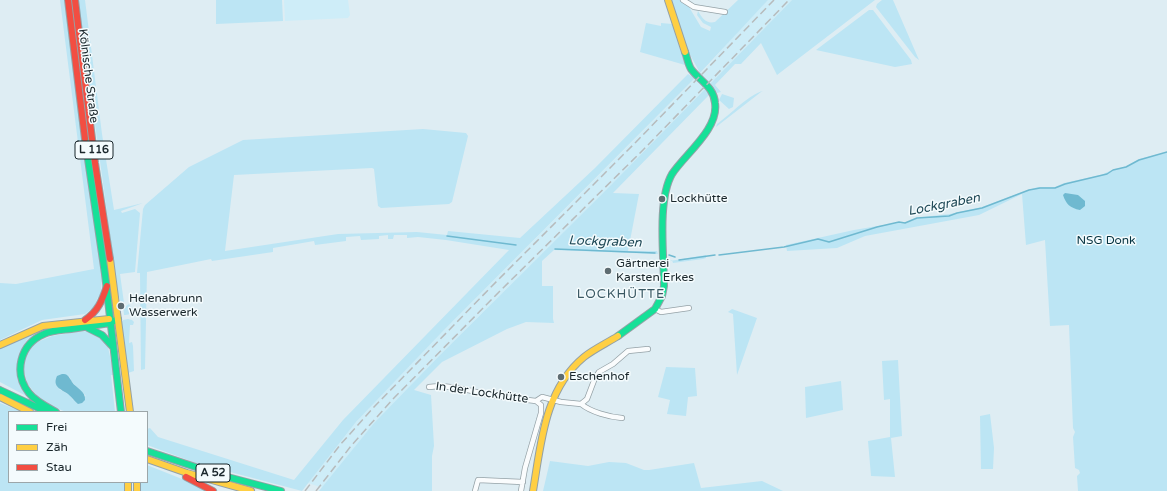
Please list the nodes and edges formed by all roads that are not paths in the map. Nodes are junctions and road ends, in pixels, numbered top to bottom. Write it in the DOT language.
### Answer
graph roads {
  1 [pos="68,0"];
  2 [pos="75,0"];
  3 [pos="668,0"];
  4 [pos="683,0"];
  5 [pos="725,12"];
  6 [pos="109,275"];
  7 [pos="107,286"];
  8 [pos="689,308"];
  9 [pos="655,309"];
  10 [pos="118,319"];
  11 [pos="81,321"];
  12 [pos="110,321"];
  13 [pos="81,328"];
  14 [pos="0,345"];
  15 [pos="113,347"];
  16 [pos="648,349"];
  17 [pos="429,387"];
  18 [pos="0,390"];
  19 [pos="0,397"];
  20 [pos="552,400"];
  21 [pos="536,401"];
  22 [pos="581,404"];
  23 [pos="28,411"];
  24 [pos="45,411"];
  25 [pos="54,411"];
  26 [pos="121,411"];
  27 [pos="130,411"];
  28 [pos="622,418"];
  29 [pos="148,451"];
  30 [pos="148,459"];
  31 [pos="148,459"];
  32 [pos="523,482"];
  33 [pos="212,491"];
  34 [pos="251,491"];
  35 [pos="281,491"];
  36 [pos="475,491"];
  37 [pos="521,491"];
  38 [pos="533,491"];
  1 -- 6 [label="main road, Kölnische Straße / L 116"];
  2 -- 6 [label="main road, Kölnische Straße / L 116"];
  3 -- 9 [label="main road"];
  4 -- 5 [label="street"];
  6 -- 7 [label="main road, L 116"];
  6 -- 10 [label="main road, L 116"];
  7 -- 11 [label="main road"];
  7 -- 12 [label="main road, L 116"];
  8 -- 9 [label="street"];
  9 -- 20 [label="main road"];
  10 -- 12 [label="main road"];
  10 -- 27 [label="main road, L 116"];
  11 -- 12 [label="main road"];
  11 -- 14 [label="main road"];
  12 -- 13 [label="main road"];
  12 -- 15 [label="main road, L 116"];
  13 -- 15 [label="main road"];
  13 -- 25 [label="main road"];
  15 -- 26 [label="main road, L 116"];
  16 -- 22 [label="street"];
  17 -- 21 [label="street, In der Lockhütte"];
  18 -- 24 [label="main road"];
  19 -- 23 [label="main road"];
  20 -- 21 [label="street, In der Lockhütte"];
  20 -- 22 [label="street"];
  20 -- 38 [label="main road"];
  21 -- 32 [label="street, In der Lockhütte"];
  22 -- 28 [label="street"];
  29 -- 35 [label="main road, A 52"];
  30 -- 33 [label="main road"];
  31 -- 34 [label="main road, A 52"];
  32 -- 36 [label="street"];
  32 -- 37 [label="street, In der Lockhütte"];
}
